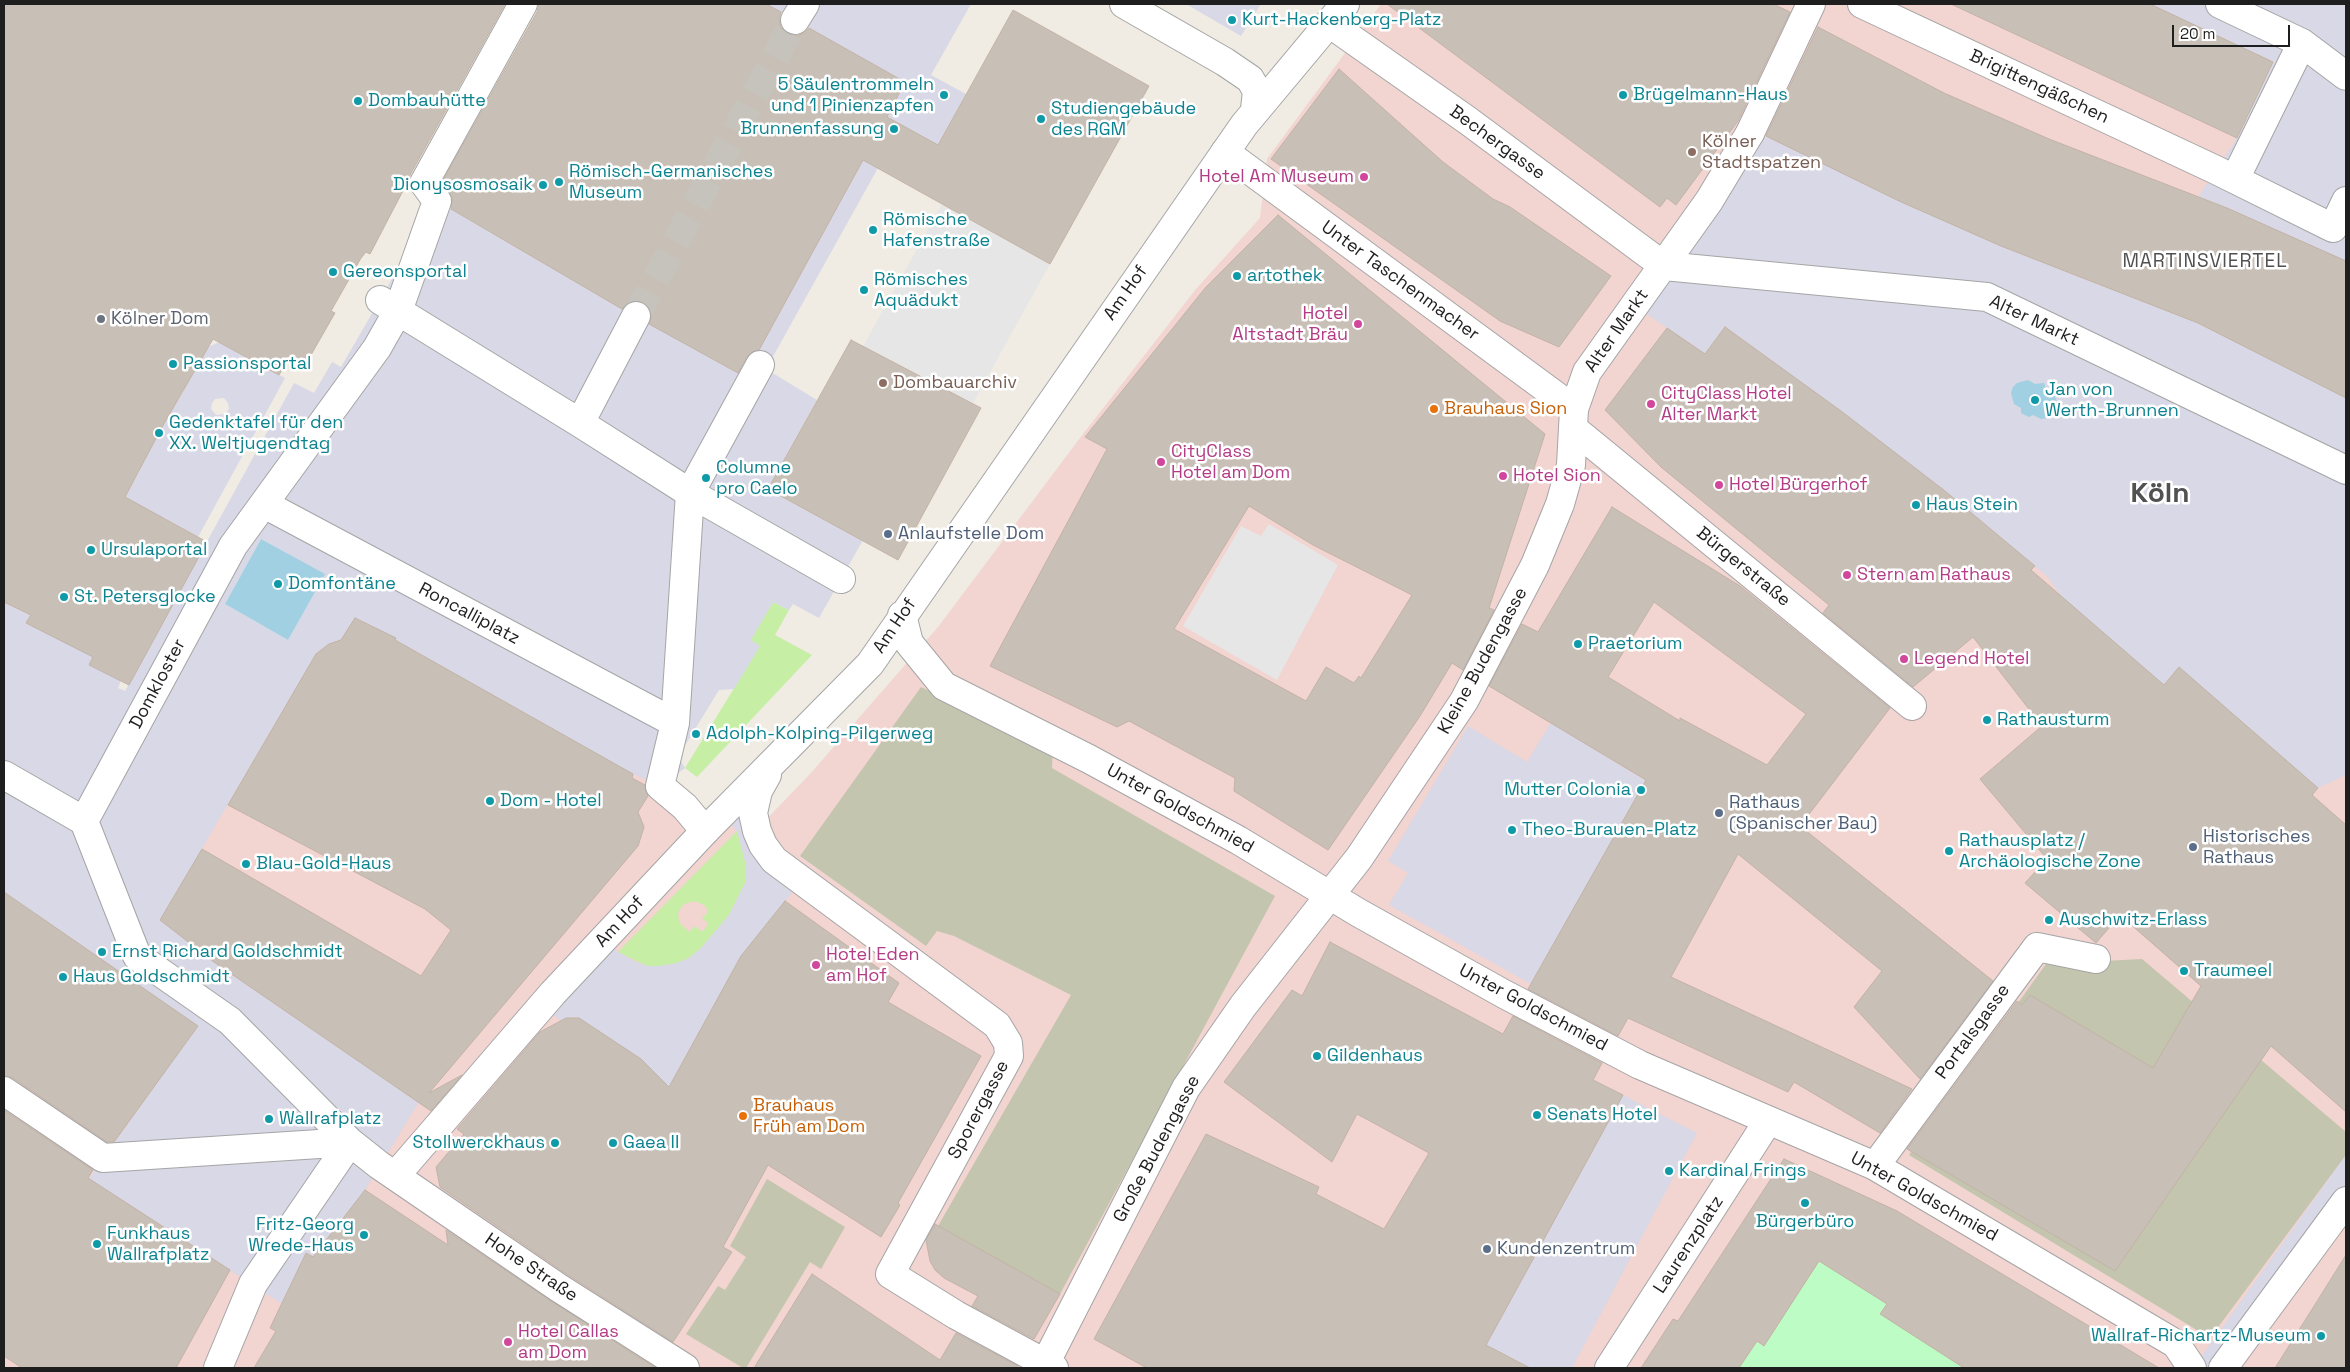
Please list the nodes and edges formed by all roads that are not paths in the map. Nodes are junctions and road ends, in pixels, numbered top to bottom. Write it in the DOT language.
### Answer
graph roads {
  1 [pos="523,4"];
  2 [pos="1124,4"];
  3 [pos="1811,4"];
  4 [pos="1862,4"];
  5 [pos="2220,4"];
  6 [pos="1337,13"];
  7 [pos="2302,43"];
  8 [pos="2346,76"];
  9 [pos="1255,109"];
  10 [pos="1225,152"];
  11 [pos="2226,174"];
  12 [pos="2346,201"];
  13 [pos="1664,266"];
  14 [pos="389,306"];
  15 [pos="636,316"];
  16 [pos="760,365"];
  17 [pos="1574,419"];
  18 [pos="580,423"];
  19 [pos="2346,470"];
  20 [pos="690,493"];
  21 [pos="264,504"];
  22 [pos="841,579"];
  23 [pos="902,615"];
  24 [pos="1912,706"];
  25 [pos="675,723"];
  26 [pos="776,758"];
  27 [pos="4,775"];
  28 [pos="84,821"];
  29 [pos="705,831"];
  30 [pos="1328,896"];
  31 [pos="2096,959"];
  32 [pos="4,1091"];
  33 [pos="1768,1121"];
  34 [pos="350,1142"];
  35 [pos="1876,1166"];
  36 [pos="388,1170"];
  37 [pos="2346,1201"];
  38 [pos="1047,1367"];
  39 [pos="218,1368"];
  40 [pos="685,1368"];
  41 [pos="1610,1368"];
  42 [pos="2192,1368"];
  43 [pos="2224,1368"];
  1 -- 14 [label="street"];
  2 -- 9 [label="street"];
  3 -- 13 [label="street, Alter Markt"];
  4 -- 11 [label="street, Brigittengäßchen"];
  5 -- 7 [label="street"];
  6 -- 9 [label="street, Am Hof"];
  6 -- 13 [label="street, Bechergasse"];
  7 -- 8 [label="street"];
  7 -- 11 [label="street"];
  9 -- 10 [label="street, Am Hof"];
  10 -- 17 [label="street, Unter Taschenmacher"];
  10 -- 23 [label="street, Am Hof"];
  11 -- 12 [label="street, Brigittengäßchen"];
  13 -- 17 [label="street, Alter Markt"];
  13 -- 19 [label="street, Alter Markt"];
  14 -- 18 [label="street"];
  14 -- 21 [label="street"];
  15 -- 18 [label="street"];
  16 -- 20 [label="street"];
  17 -- 24 [label="street, Bürgerstraße"];
  17 -- 30 [label="street, Kleine Budengasse"];
  18 -- 20 [label="street"];
  20 -- 22 [label="street"];
  20 -- 25 [label="street"];
  21 -- 25 [label="street, Roncalliplatz"];
  21 -- 28 [label="street, Domkloster"];
  23 -- 26 [label="street, Am Hof"];
  23 -- 30 [label="street, Unter Goldschmied"];
  25 -- 29 [label="street"];
  26 -- 29 [label="street, Am Hof"];
  26 -- 38 [label="street, Sporergasse"];
  27 -- 28 [label="street"];
  28 -- 34 [label="street"];
  29 -- 36 [label="street, Am Hof"];
  30 -- 33 [label="street, Unter Goldschmied"];
  30 -- 38 [label="street, Große Budengasse"];
  31 -- 35 [label="street, Portalsgasse"];
  32 -- 34 [label="street"];
  33 -- 35 [label="street, Unter Goldschmied"];
  33 -- 41 [label="street, Laurenzplatz"];
  34 -- 36 [label="street"];
  34 -- 39 [label="street"];
  35 -- 42 [label="street, Unter Goldschmied"];
  36 -- 40 [label="street, Hohe Straße"];
  37 -- 43 [label="street"];
}
